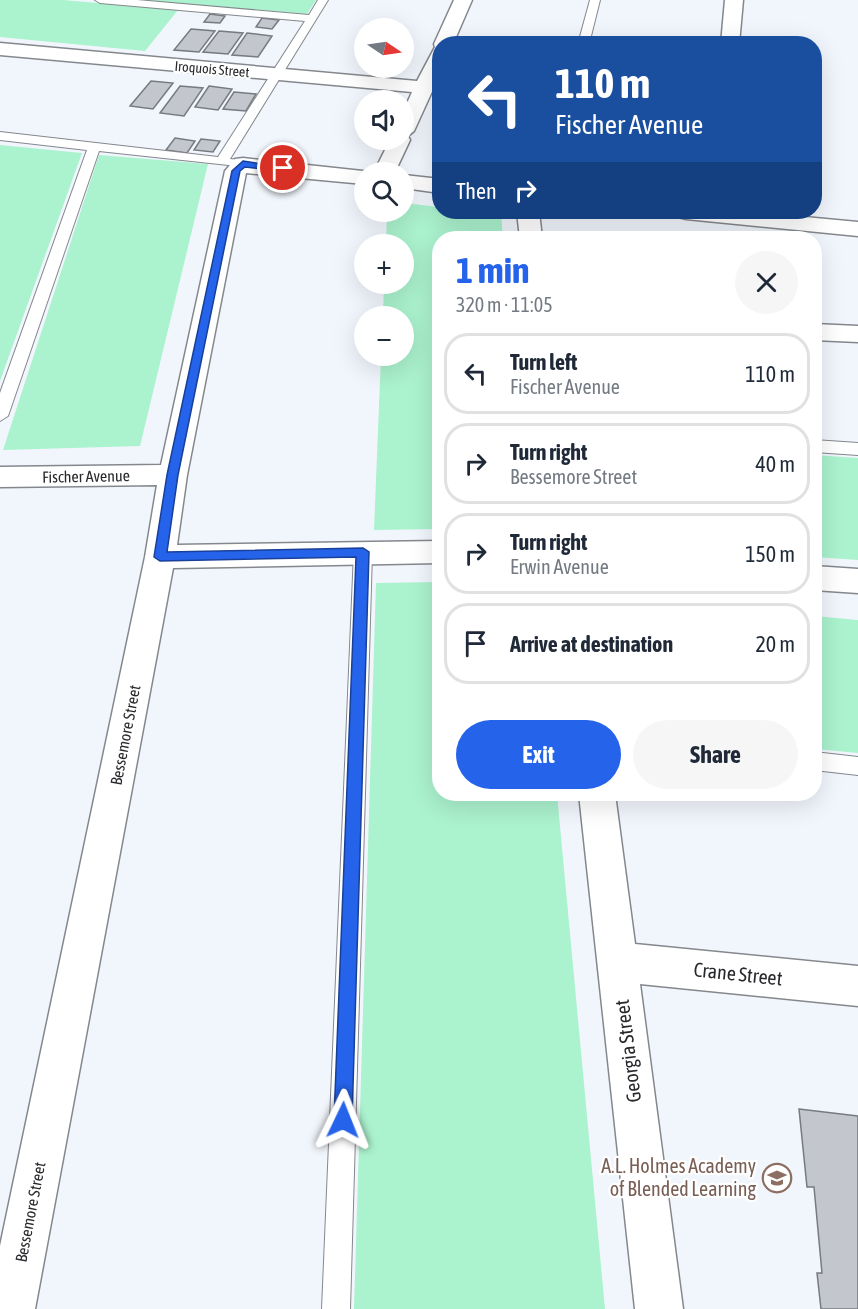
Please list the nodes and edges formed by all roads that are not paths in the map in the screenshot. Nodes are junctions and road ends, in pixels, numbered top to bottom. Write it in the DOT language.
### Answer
graph roads {
  1 [pos="100,0"];
  2 [pos="323,0"];
  3 [pos="463,0"];
  4 [pos="595,0"];
  5 [pos="734,0"];
  6 [pos="312,18"];
  7 [pos="447,36"];
  8 [pos="585,36"];
  9 [pos="731,36"];
  10 [pos="0,49"];
  11 [pos="432,68"];
  12 [pos="276,75"];
  13 [pos="423,87"];
  14 [pos="414,108"];
  15 [pos="0,136"];
  16 [pos="94,147"];
  17 [pos="232,163"];
  18 [pos="354,176"];
  19 [pos="414,183"];
  20 [pos="432,185"];
  21 [pos="769,219"];
  22 [pos="858,229"];
  23 [pos="822,332"];
  24 [pos="858,334"];
  25 [pos="0,416"];
  26 [pos="822,447"];
  27 [pos="858,449"];
  28 [pos="172,475"];
  29 [pos="0,477"];
  30 [pos="363,552"];
  31 [pos="432,552"];
  32 [pos="160,557"];
  33 [pos="822,579"];
  34 [pos="858,581"];
  35 [pos="822,762"];
  36 [pos="858,766"];
  37 [pos="598,801"];
  38 [pos="617,962"];
  39 [pos="858,986"];
  40 [pos="11,1309"];
  41 [pos="336,1309"];
  42 [pos="658,1309"];
  1 -- 6 [label="lane"];
  2 -- 6 [label="lane"];
  3 -- 7 [label="street"];
  4 -- 8 [label="lane"];
  5 -- 9 [label="street"];
  6 -- 12 [label="lane"];
  10 -- 12 [label="street, Iroquois Street"];
  11 -- 13 [label="street"];
  12 -- 13 [label="street, Iroquois Street"];
  12 -- 17 [label="lane"];
  13 -- 14 [label="street"];
  15 -- 16 [label="lane"];
  16 -- 17 [label="lane"];
  16 -- 25 [label="lane"];
  17 -- 18 [label="street"];
  17 -- 28 [label="street, Bessemore Street"];
  19 -- 20 [label="street"];
  21 -- 22 [label="street"];
  23 -- 24 [label="street"];
  26 -- 27 [label="lane"];
  28 -- 29 [label="street, Fischer Avenue"];
  28 -- 32 [label="street, Bessemore Street"];
  30 -- 31 [label="street"];
  30 -- 32 [label="street"];
  30 -- 41 [label="lane"];
  32 -- 40 [label="street, Bessemore Street"];
  33 -- 34 [label="street"];
  35 -- 36 [label="lane"];
  37 -- 38 [label="street, Georgia Street"];
  38 -- 39 [label="street, Crane Street"];
  38 -- 42 [label="street, Georgia Street"];
}
